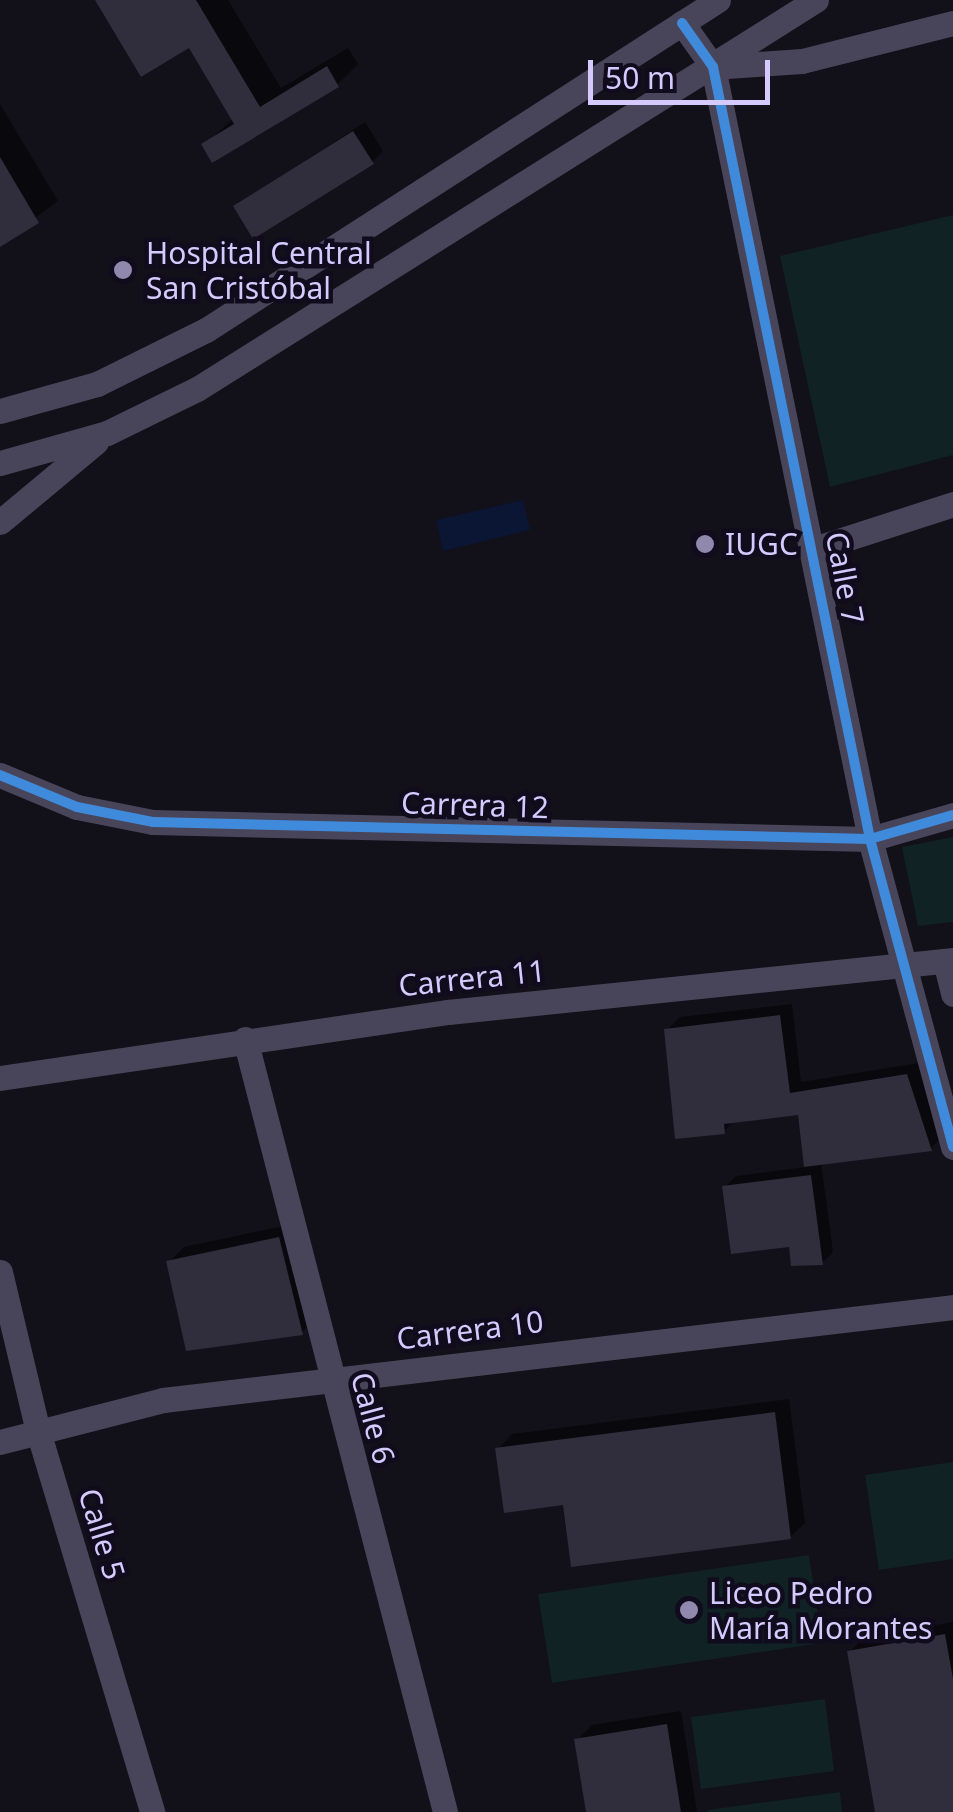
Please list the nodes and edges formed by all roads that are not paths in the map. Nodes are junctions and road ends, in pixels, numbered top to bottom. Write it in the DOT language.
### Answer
graph roads {
  1 [pos="718,0"];
  2 [pos="816,0"];
  3 [pos="682,23"];
  4 [pos="953,23"];
  5 [pos="712,67"];
  6 [pos="252,302"];
  7 [pos="276,339"];
  8 [pos="0,411"];
  9 [pos="107,433"];
  10 [pos="0,463"];
  11 [pos="953,504"];
  12 [pos="0,522"];
  13 [pos="814,549"];
  14 [pos="0,775"];
  15 [pos="953,815"];
  16 [pos="870,839"];
  17 [pos="949,961"];
  18 [pos="903,966"];
  19 [pos="953,994"];
  20 [pos="245,1039"];
  21 [pos="0,1078"];
  22 [pos="953,1147"];
  23 [pos="0,1272"];
  24 [pos="953,1307"];
  25 [pos="330,1381"];
  26 [pos="38,1431"];
  27 [pos="0,1442"];
  28 [pos="152,1812"];
  29 [pos="445,1812"];
  1 -- 3 [label="street"];
  2 -- 5 [label="street"];
  3 -- 5 [label="street, Calle 7"];
  3 -- 6 [label="street"];
  4 -- 5 [label="street"];
  5 -- 7 [label="street"];
  5 -- 13 [label="street, Calle 7"];
  6 -- 7 [label="street"];
  6 -- 8 [label="street"];
  7 -- 9 [label="street"];
  9 -- 10 [label="street"];
  9 -- 12 [label="street"];
  11 -- 13 [label="street"];
  13 -- 16 [label="street, Calle 7"];
  14 -- 16 [label="street, Carrera 12"];
  15 -- 16 [label="street, Carrera 12"];
  16 -- 18 [label="street, Calle 7"];
  17 -- 18 [label="street, Carrera 11"];
  17 -- 19 [label="street"];
  18 -- 20 [label="street, Carrera 11"];
  18 -- 22 [label="street, Calle 7"];
  20 -- 21 [label="street, Carrera 11"];
  20 -- 25 [label="street, Calle 6"];
  23 -- 26 [label="street, Calle 5"];
  24 -- 25 [label="street, Carrera 10"];
  25 -- 26 [label="street, Carrera 10"];
  25 -- 29 [label="street, Calle 6"];
  26 -- 27 [label="street, Carrera 10"];
  26 -- 28 [label="street, Calle 5"];
}
